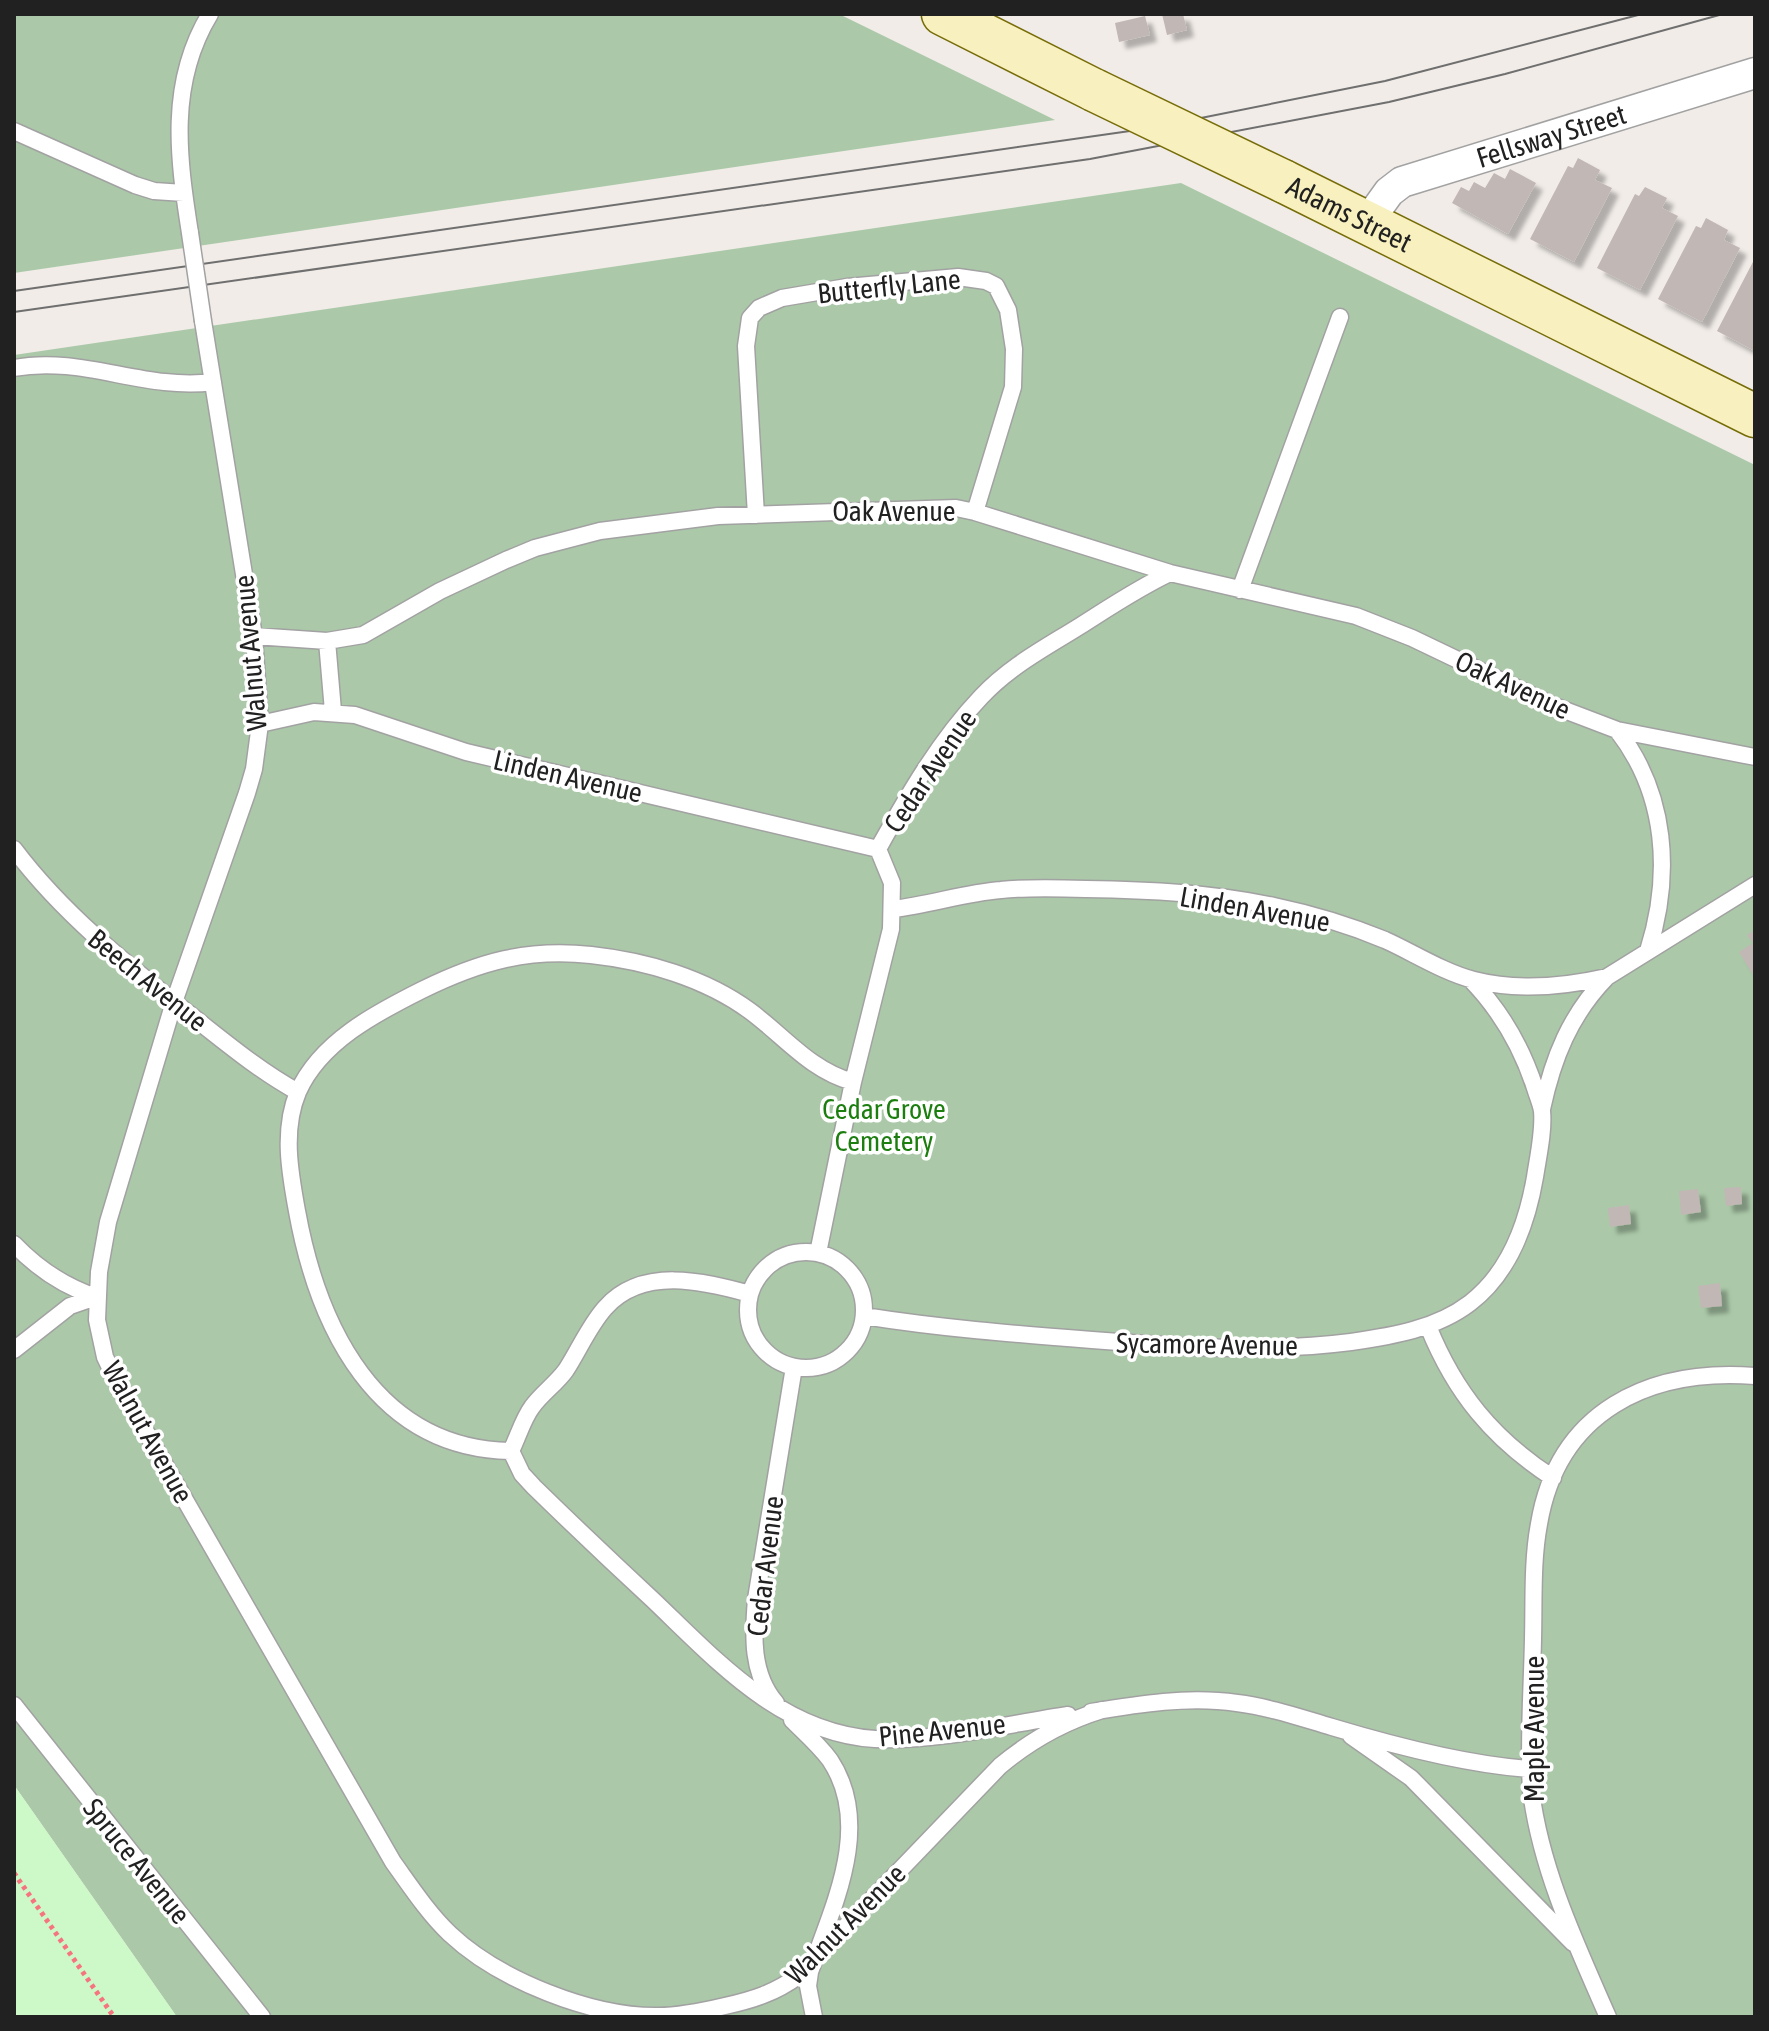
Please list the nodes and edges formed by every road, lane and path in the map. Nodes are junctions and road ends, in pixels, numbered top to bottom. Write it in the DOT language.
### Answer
graph roads {
  1 [pos="210,14"];
  2 [pos="943,14"];
  3 [pos="1755,73"];
  4 [pos="14,131"];
  5 [pos="184,193"];
  6 [pos="1366,224"];
  7 [pos="1340,317"];
  8 [pos="14,368"];
  9 [pos="213,382"];
  10 [pos="1755,416"];
  11 [pos="975,512"];
  12 [pos="756,515"];
  13 [pos="1170,573"];
  14 [pos="1240,590"];
  15 [pos="254,636"];
  16 [pos="327,641"];
  17 [pos="333,711"];
  18 [pos="260,724"];
  19 [pos="1617,730"];
  20 [pos="1755,757"];
  21 [pos="14,849"];
  22 [pos="878,849"];
  23 [pos="1755,885"];
  24 [pos="893,909"];
  25 [pos="1648,951"];
  26 [pos="1607,977"];
  27 [pos="1471,980"];
  28 [pos="174,1002"];
  29 [pos="853,1082"];
  30 [pos="298,1092"];
  31 [pos="1542,1111"];
  32 [pos="14,1244"];
  33 [pos="818,1253"];
  34 [pos="750,1294"];
  35 [pos="96,1297"];
  36 [pos="864,1316"];
  37 [pos="1428,1326"];
  38 [pos="14,1350"];
  39 [pos="794,1367"];
  40 [pos="1755,1376"];
  41 [pos="511,1451"];
  42 [pos="1553,1478"];
  43 [pos="14,1705"];
  44 [pos="1102,1710"];
  45 [pos="783,1712"];
  46 [pos="1335,1728"];
  47 [pos="1530,1769"];
  48 [pos="14,1873"];
  49 [pos="1577,1948"];
  50 [pos="815,1957"];
  51 [pos="623,2015"];
  52 [pos="114,2017"];
  53 [pos="262,2017"];
  54 [pos="814,2017"];
  55 [pos="1608,2017"];
  1 -- 5 [label="lane, Walnut Avenue"];
  2 -- 6 [label="main road, Adams Street, bridge"];
  3 -- 6 [label="street, Fellsway Street"];
  4 -- 5 [label="lane"];
  5 -- 9 [label="lane, Walnut Avenue, bridge"];
  6 -- 10 [label="main road, Adams Street"];
  7 -- 14 [label="lane"];
  8 -- 9 [label="lane"];
  9 -- 15 [label="lane, Walnut Avenue"];
  11 -- 12 [label="lane, Oak Avenue"];
  11 -- 12 [label="lane, Butterfly Lane"];
  11 -- 13 [label="lane, Oak Avenue"];
  12 -- 16 [label="lane, Oak Avenue"];
  13 -- 14 [label="lane, Oak Avenue"];
  13 -- 22 [label="lane, Cedar Avenue"];
  14 -- 19 [label="lane, Oak Avenue"];
  15 -- 16 [label="lane, Oak Avenue"];
  15 -- 18 [label="lane, Walnut Avenue"];
  16 -- 17 [label="lane"];
  17 -- 18 [label="lane, Linden Avenue"];
  17 -- 22 [label="lane, Linden Avenue"];
  18 -- 28 [label="lane, Walnut Avenue"];
  19 -- 20 [label="lane, Oak Avenue"];
  19 -- 25 [label="lane"];
  21 -- 28 [label="lane, Beech Avenue"];
  22 -- 24 [label="lane, Cedar Avenue"];
  23 -- 25 [label="lane"];
  24 -- 27 [label="lane, Linden Avenue"];
  24 -- 29 [label="lane, Cedar Avenue"];
  25 -- 26 [label="lane"];
  26 -- 27 [label="lane, Linden Avenue"];
  26 -- 31 [label="lane"];
  27 -- 31 [label="lane, Sycamore Avenue"];
  28 -- 30 [label="lane, Beech Avenue"];
  28 -- 35 [label="lane, Walnut Avenue"];
  29 -- 30 [label="lane"];
  29 -- 33 [label="lane, Cedar Avenue"];
  30 -- 41 [label="lane"];
  31 -- 37 [label="lane, Sycamore Avenue"];
  32 -- 35 [label="lane"];
  33 -- 34 [label="lane"];
  33 -- 36 [label="lane"];
  34 -- 39 [label="lane"];
  34 -- 41 [label="lane"];
  35 -- 38 [label="lane"];
  35 -- 51 [label="lane, Walnut Avenue"];
  36 -- 37 [label="lane, Sycamore Avenue"];
  36 -- 39 [label="lane"];
  37 -- 42 [label="lane"];
  39 -- 45 [label="lane, Cedar Avenue"];
  40 -- 42 [label="lane, Maple Avenue"];
  41 -- 45 [label="lane, Pine Avenue"];
  42 -- 47 [label="lane, Maple Avenue"];
  43 -- 53 [label="lane, Spruce Avenue"];
  44 -- 45 [label="lane, Pine Avenue"];
  44 -- 46 [label="lane, Pine Avenue"];
  44 -- 50 [label="lane, Walnut Avenue"];
  45 -- 50 [label="lane, Cedar Avenue"];
  46 -- 47 [label="lane, Pine Avenue"];
  46 -- 49 [label="lane, Pine Avenue"];
  47 -- 49 [label="lane, Maple Avenue"];
  48 -- 52 [label="path"];
  49 -- 55 [label="lane, Maple Avenue"];
  50 -- 51 [label="lane, Walnut Avenue"];
  50 -- 54 [label="lane, Cedar Avenue"];
}
